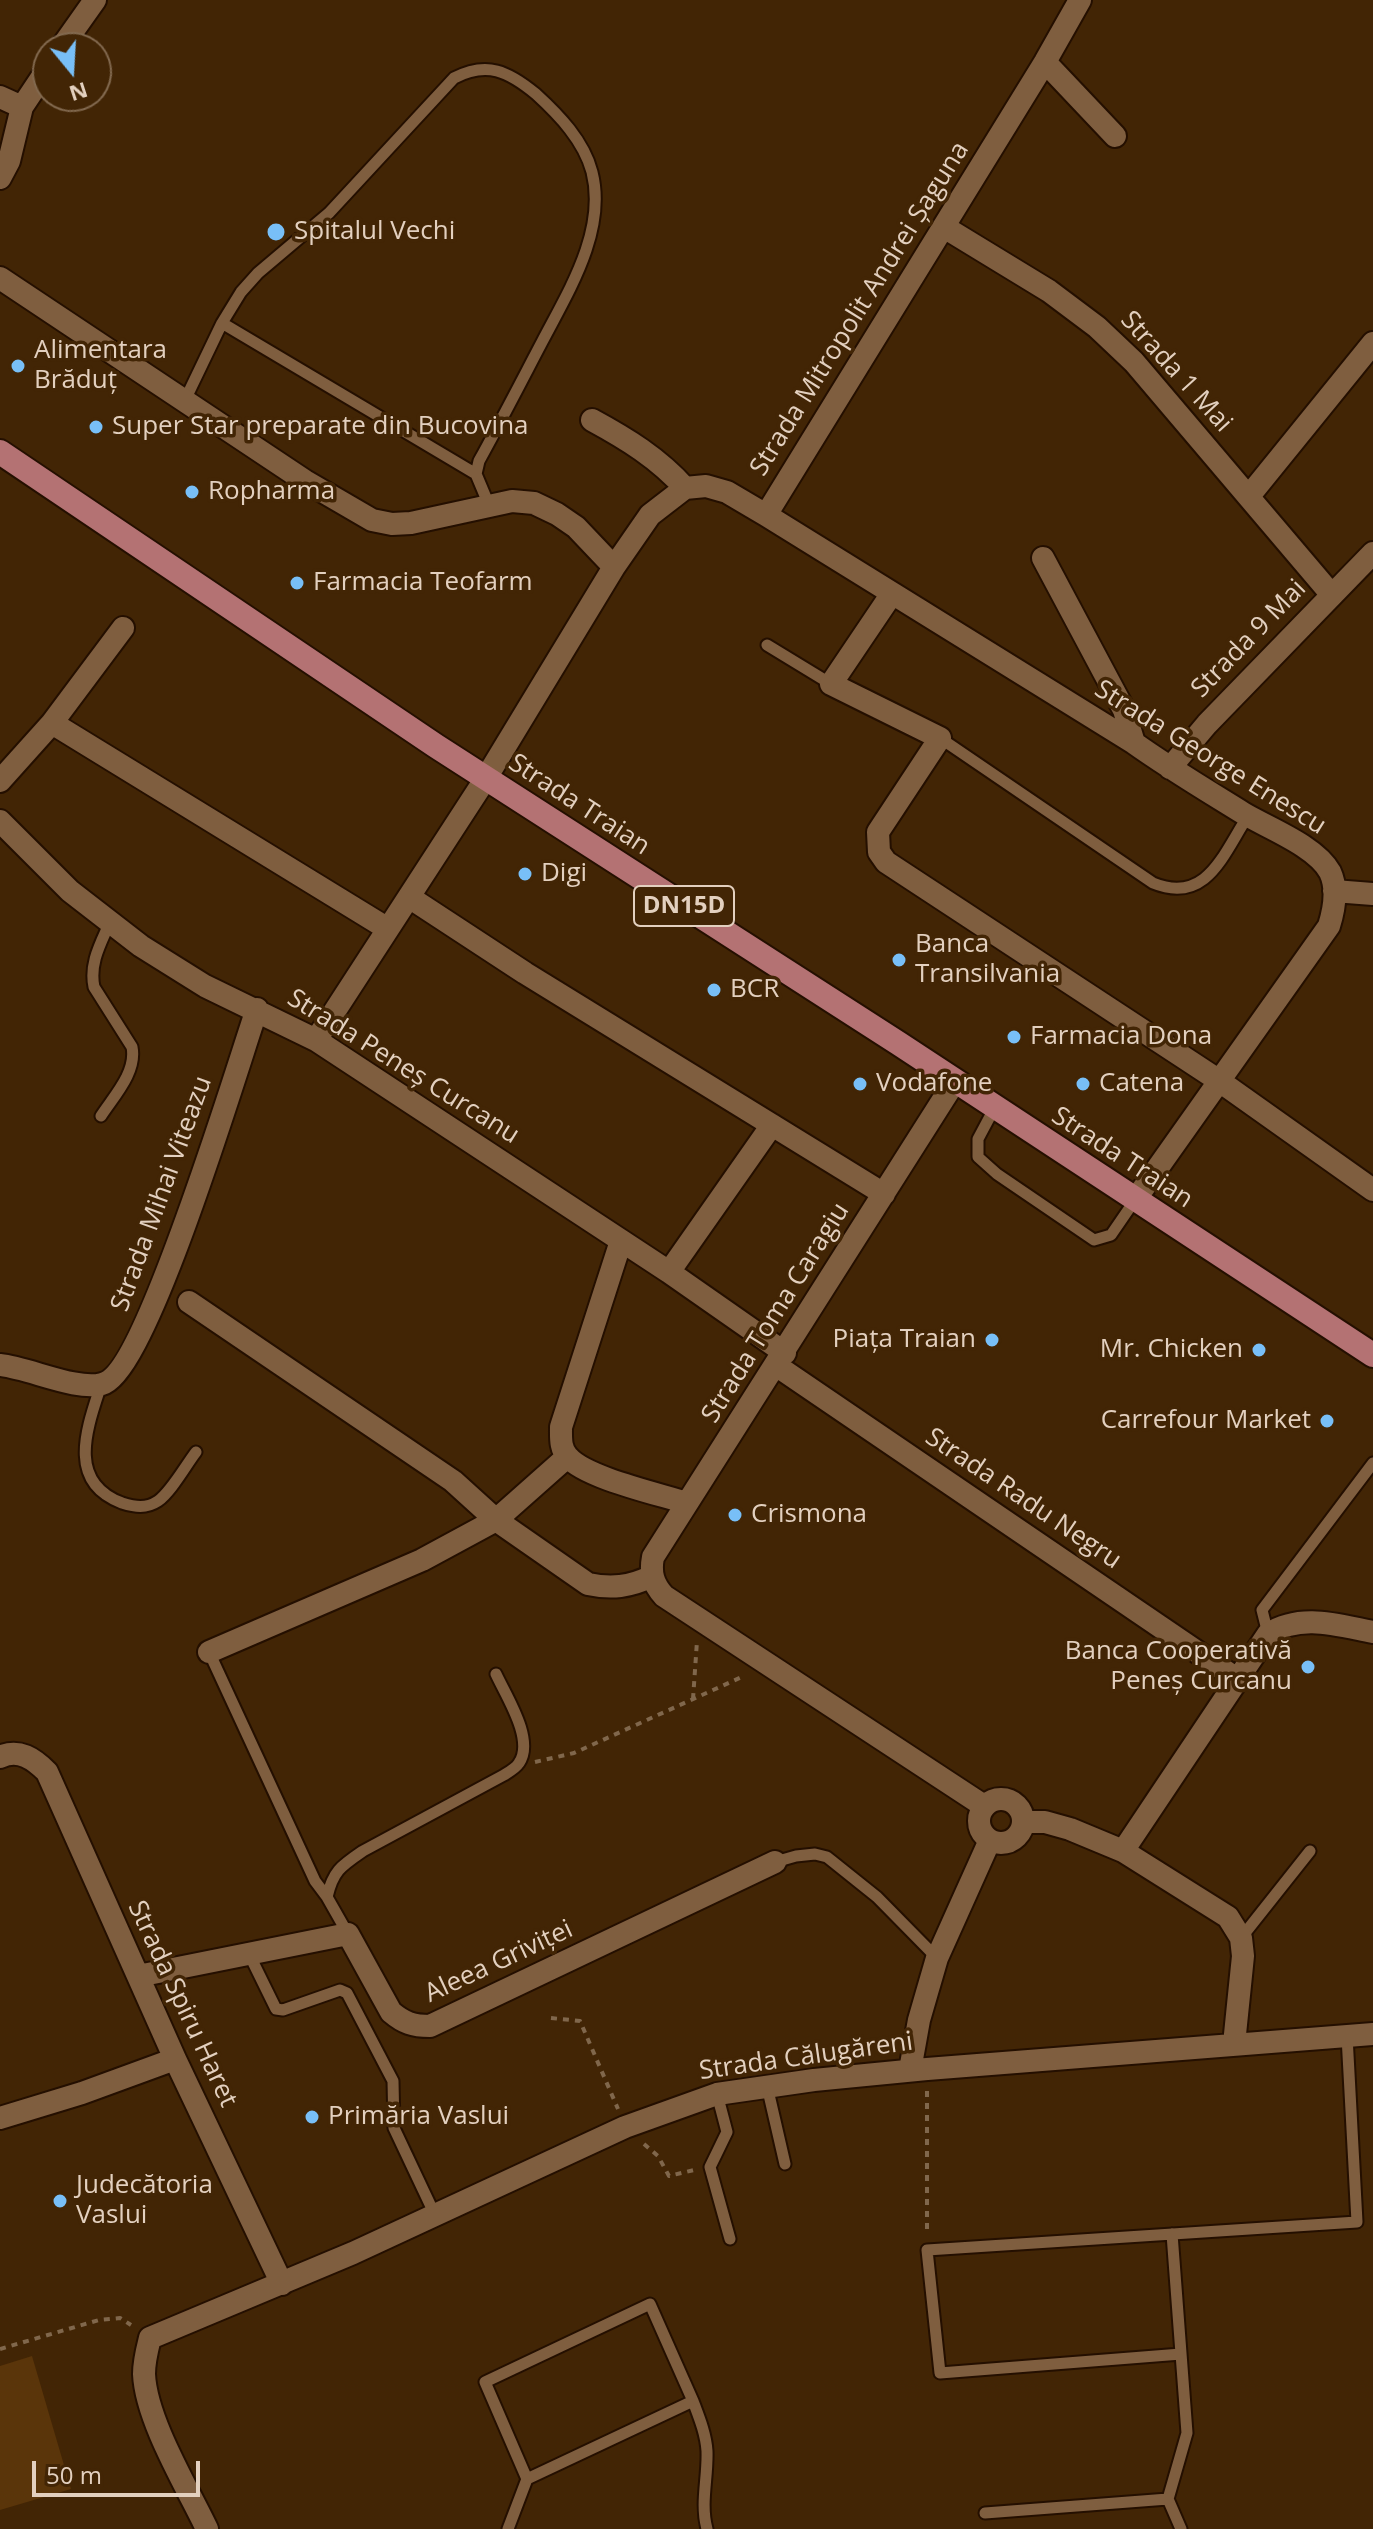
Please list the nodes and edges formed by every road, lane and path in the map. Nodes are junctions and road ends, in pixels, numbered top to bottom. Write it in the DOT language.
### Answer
graph roads {
  1 [pos="95,0"];
  2 [pos="1080,0"];
  3 [pos="72,32"];
  4 [pos="1045,62"];
  5 [pos="32,92"];
  6 [pos="0,97"];
  7 [pos="22,107"];
  8 [pos="1115,136"];
  9 [pos="0,178"];
  10 [pos="944,227"];
  11 [pos="0,278"];
  12 [pos="222,323"];
  13 [pos="1373,343"];
  14 [pos="185,400"];
  15 [pos="592,420"];
  16 [pos="0,452"];
  17 [pos="476,474"];
  18 [pos="685,488"];
  19 [pos="1249,496"];
  20 [pos="489,505"];
  21 [pos="766,515"];
  22 [pos="1373,553"];
  23 [pos="1043,558"];
  24 [pos="614,567"];
  25 [pos="1331,594"];
  26 [pos="891,595"];
  27 [pos="123,628"];
  28 [pos="767,645"];
  29 [pos="831,684"];
  30 [pos="52,723"];
  31 [pos="940,738"];
  32 [pos="1134,743"];
  33 [pos="1170,768"];
  34 [pos="486,778"];
  35 [pos="0,781"];
  36 [pos="1248,816"];
  37 [pos="0,821"];
  38 [pos="1334,891"];
  39 [pos="1373,894"];
  40 [pos="409,897"];
  41 [pos="110,922"];
  42 [pos="388,929"];
  43 [pos="257,1009"];
  44 [pos="316,1040"];
  45 [pos="1218,1080"];
  46 [pos="955,1081"];
  47 [pos="995,1107"];
  48 [pos="101,1116"];
  49 [pos="772,1125"];
  50 [pos="1373,1190"];
  51 [pos="884,1194"];
  52 [pos="1135,1200"];
  53 [pos="621,1241"];
  54 [pos="669,1272"];
  55 [pos="189,1302"];
  56 [pos="1373,1355"];
  57 [pos="781,1359"];
  58 [pos="0,1365"];
  59 [pos="101,1385"];
  60 [pos="196,1452"];
  61 [pos="567,1457"];
  62 [pos="1373,1463"];
  63 [pos="687,1503"];
  64 [pos="496,1520"];
  65 [pos="652,1576"];
  66 [pos="698,1619"];
  67 [pos="1373,1632"];
  68 [pos="1268,1634"];
  69 [pos="209,1652"];
  70 [pos="768,1665"];
  71 [pos="496,1674"];
  72 [pos="1237,1679"];
  73 [pos="693,1699"];
  74 [pos="0,1757"];
  75 [pos="519,1764"];
  76 [pos="984,1806"];
  77 [pos="1024,1822"];
  78 [pos="990,1840"];
  79 [pos="1123,1851"];
  80 [pos="1310,1851"];
  81 [pos="775,1862"];
  82 [pos="327,1897"];
  83 [pos="348,1934"];
  84 [pos="1241,1938"];
  85 [pos="249,1954"];
  86 [pos="937,1958"];
  87 [pos="138,1976"];
  88 [pos="551,2018"];
  89 [pos="1373,2034"];
  90 [pos="1347,2036"];
  91 [pos="1234,2044"];
  92 [pos="175,2059"];
  93 [pos="918,2069"];
  94 [pos="767,2086"];
  95 [pos="717,2094"];
  96 [pos="0,2118"];
  97 [pos="625,2127"];
  98 [pos="658,2156"];
  99 [pos="785,2164"];
  100 [pos="710,2167"];
  101 [pos="435,2215"];
  102 [pos="1172,2234"];
  103 [pos="730,2239"];
  104 [pos="927,2250"];
  105 [pos="282,2284"];
  106 [pos="150,2338"];
  107 [pos="0,2349"];
  108 [pos="1181,2354"];
  109 [pos="693,2401"];
  110 [pos="527,2479"];
  111 [pos="1168,2499"];
  112 [pos="985,2513"];
  113 [pos="207,2529"];
  114 [pos="508,2529"];
  115 [pos="707,2529"];
  116 [pos="1181,2529"];
  1 -- 3 [label="street"];
  2 -- 4 [label="street, Strada Mitropolit Andrei Șaguna"];
  4 -- 8 [label="street"];
  4 -- 10 [label="street, Strada Mitropolit Andrei Șaguna"];
  5 -- 7 [label="street"];
  6 -- 7 [label="street"];
  7 -- 9 [label="street"];
  10 -- 19 [label="street, Strada 1 Mai"];
  10 -- 21 [label="street, Strada Mitropolit Andrei Șaguna"];
  11 -- 14 [label="street"];
  12 -- 14 [label="lane"];
  12 -- 17 [label="lane"];
  12 -- 17 [label="lane"];
  13 -- 19 [label="street"];
  14 -- 20 [label="street"];
  15 -- 18 [label="street"];
  16 -- 34 [label="main road, Strada Traian / DN15D"];
  17 -- 20 [label="lane"];
  18 -- 21 [label="street, Strada Mitropolit Andrei Șaguna"];
  18 -- 24 [label="street"];
  19 -- 25 [label="street, Strada 1 Mai"];
  20 -- 24 [label="street"];
  21 -- 26 [label="street, Strada George Enescu"];
  22 -- 25 [label="street, Strada 9 Mai"];
  23 -- 32 [label="street"];
  24 -- 34 [label="street"];
  25 -- 33 [label="street, Strada 9 Mai"];
  26 -- 29 [label="street"];
  26 -- 32 [label="street, Strada George Enescu"];
  27 -- 30 [label="street"];
  28 -- 29 [label="lane"];
  29 -- 31 [label="street"];
  30 -- 35 [label="street"];
  30 -- 42 [label="street"];
  31 -- 36 [label="lane"];
  31 -- 45 [label="street"];
  32 -- 33 [label="street, Strada George Enescu"];
  33 -- 36 [label="street, Strada George Enescu"];
  34 -- 40 [label="street"];
  34 -- 46 [label="main road, Strada Traian / DN15D"];
  36 -- 38 [label="street, Strada George Enescu"];
  37 -- 41 [label="street, Strada Peneș Curcanu"];
  38 -- 39 [label="street"];
  38 -- 45 [label="street"];
  40 -- 42 [label="street"];
  40 -- 49 [label="street"];
  41 -- 43 [label="street, Strada Peneș Curcanu"];
  41 -- 48 [label="lane"];
  42 -- 44 [label="street"];
  43 -- 44 [label="street, Strada Peneș Curcanu"];
  43 -- 59 [label="street, Strada Mihai Viteazu"];
  44 -- 53 [label="street, Strada Peneș Curcanu"];
  45 -- 50 [label="street"];
  45 -- 52 [label="street"];
  46 -- 47 [label="main road, Strada Traian / DN15D"];
  46 -- 51 [label="street, Strada Toma Caragiu"];
  47 -- 52 [label="main road, Strada Traian / DN15D"];
  47 -- 52 [label="lane"];
  49 -- 51 [label="street"];
  49 -- 54 [label="street"];
  51 -- 57 [label="street, Strada Toma Caragiu"];
  52 -- 56 [label="main road, Strada Traian / DN15D"];
  53 -- 54 [label="street, Strada Peneș Curcanu"];
  53 -- 61 [label="street"];
  54 -- 57 [label="street, Strada Peneș Curcanu"];
  55 -- 64 [label="street"];
  57 -- 63 [label="street, Strada Toma Caragiu"];
  57 -- 72 [label="street, Strada Radu Negru"];
  58 -- 59 [label="street"];
  59 -- 60 [label="lane"];
  61 -- 63 [label="street"];
  61 -- 64 [label="street"];
  62 -- 68 [label="lane"];
  63 -- 65 [label="street, Strada Toma Caragiu"];
  64 -- 65 [label="street"];
  64 -- 69 [label="street"];
  65 -- 66 [label="street"];
  66 -- 70 [label="street"];
  66 -- 73 [label="path"];
  67 -- 68 [label="street"];
  68 -- 72 [label="street"];
  69 -- 82 [label="lane"];
  70 -- 73 [label="path"];
  70 -- 76 [label="street"];
  71 -- 75 [label="lane"];
  72 -- 79 [label="street"];
  73 -- 75 [label="path"];
  74 -- 87 [label="street, Strada Spiru Haret"];
  75 -- 82 [label="lane"];
  76 -- 77 [label="street"];
  76 -- 78 [label="street"];
  77 -- 78 [label="street"];
  77 -- 79 [label="street"];
  78 -- 86 [label="street"];
  79 -- 84 [label="street"];
  80 -- 84 [label="lane"];
  81 -- 83 [label="street, Aleea Griviței"];
  81 -- 86 [label="lane"];
  82 -- 83 [label="lane"];
  83 -- 85 [label="street"];
  84 -- 91 [label="street"];
  85 -- 87 [label="street"];
  85 -- 101 [label="lane"];
  86 -- 93 [label="street"];
  87 -- 92 [label="street, Strada Spiru Haret"];
  88 -- 97 [label="path"];
  89 -- 90 [label="street, Strada Călugăreni"];
  90 -- 91 [label="street, Strada Călugăreni"];
  90 -- 102 [label="lane"];
  91 -- 93 [label="street, Strada Călugăreni"];
  92 -- 96 [label="street"];
  92 -- 105 [label="street, Strada Spiru Haret"];
  93 -- 94 [label="street, Strada Călugăreni"];
  93 -- 104 [label="path"];
  94 -- 95 [label="street, Strada Călugăreni"];
  94 -- 99 [label="lane"];
  95 -- 97 [label="street, Strada Călugăreni"];
  95 -- 100 [label="lane"];
  97 -- 101 [label="street, Strada Călugăreni"];
  98 -- 100 [label="path"];
  100 -- 103 [label="lane"];
  101 -- 105 [label="street, Strada Călugăreni"];
  102 -- 104 [label="lane"];
  102 -- 108 [label="lane"];
  104 -- 108 [label="lane"];
  105 -- 106 [label="street, Strada Călugăreni"];
  106 -- 107 [label="path"];
  106 -- 113 [label="street"];
  108 -- 111 [label="lane"];
  109 -- 110 [label="lane"];
  109 -- 110 [label="lane"];
  109 -- 115 [label="lane"];
  110 -- 114 [label="lane"];
  111 -- 112 [label="lane"];
  111 -- 116 [label="lane"];
}
